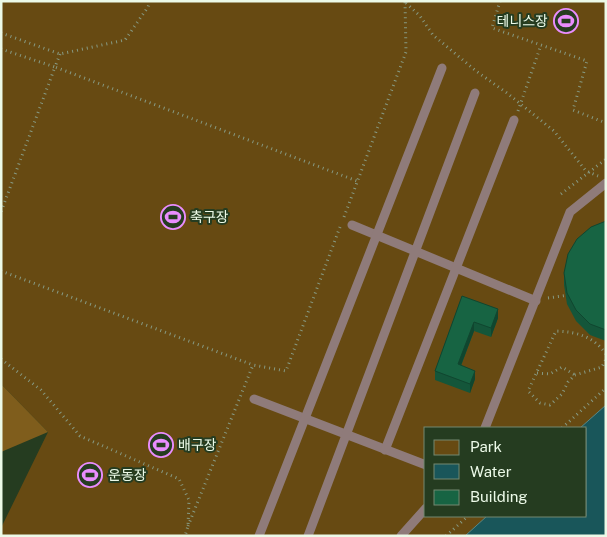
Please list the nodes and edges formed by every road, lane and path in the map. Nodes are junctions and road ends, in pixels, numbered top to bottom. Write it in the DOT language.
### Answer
graph roads {
  1 [pos="150,1"];
  2 [pos="500,1"];
  3 [pos="405,2"];
  4 [pos="1,34"];
  5 [pos="540,45"];
  6 [pos="1,49"];
  7 [pos="60,54"];
  8 [pos="55,66"];
  9 [pos="442,68"];
  10 [pos="475,93"];
  11 [pos="514,120"];
  12 [pos="606,123"];
  13 [pos="606,159"];
  14 [pos="602,180"];
  15 [pos="357,181"];
  16 [pos="561,194"];
  17 [pos="1,212"];
  18 [pos="343,217"];
  19 [pos="352,225"];
  20 [pos="340,226"];
  21 [pos="376,235"];
  22 [pos="415,251"];
  23 [pos="456,268"];
  24 [pos="1,271"];
  25 [pos="573,294"];
  26 [pos="536,301"];
  27 [pos="586,329"];
  28 [pos="583,336"];
  29 [pos="606,354"];
  30 [pos="606,359"];
  31 [pos="1,360"];
  32 [pos="253,365"];
  33 [pos="537,373"];
  34 [pos="575,375"];
  35 [pos="606,388"];
  36 [pos="254,399"];
  37 [pos="305,418"];
  38 [pos="485,427"];
  39 [pos="563,427"];
  40 [pos="346,434"];
  41 [pos="386,450"];
  42 [pos="424,465"];
  43 [pos="424,510"];
  44 [pos="467,517"];
  45 [pos="188,526"];
  46 [pos="185,536"];
  47 [pos="259,536"];
  48 [pos="308,536"];
  49 [pos="401,536"];
  50 [pos="446,536"];
  1 -- 7 [label="path"];
  2 -- 5 [label="path"];
  3 -- 14 [label="path"];
  3 -- 15 [label="path"];
  4 -- 7 [label="path"];
  5 -- 11 [label="path"];
  5 -- 12 [label="path"];
  6 -- 8 [label="path"];
  7 -- 8 [label="path"];
  8 -- 15 [label="path"];
  8 -- 17 [label="path"];
  9 -- 21 [label="lane"];
  10 -- 22 [label="lane"];
  11 -- 23 [label="lane"];
  13 -- 16 [label="path"];
  14 -- 26 [label="lane"];
  15 -- 18 [label="path"];
  19 -- 21 [label="lane"];
  20 -- 32 [label="path"];
  21 -- 22 [label="lane"];
  21 -- 37 [label="lane"];
  22 -- 23 [label="lane"];
  22 -- 40 [label="lane"];
  23 -- 26 [label="lane"];
  23 -- 41 [label="lane"];
  24 -- 32 [label="path"];
  25 -- 26 [label="path"];
  26 -- 38 [label="lane"];
  27 -- 28 [label="path"];
  28 -- 29 [label="path"];
  28 -- 33 [label="path"];
  30 -- 34 [label="path"];
  31 -- 45 [label="path"];
  32 -- 45 [label="path"];
  33 -- 34 [label="path"];
  33 -- 34 [label="path"];
  35 -- 39 [label="path"];
  36 -- 37 [label="lane"];
  37 -- 40 [label="lane"];
  37 -- 47 [label="lane"];
  40 -- 41 [label="lane"];
  40 -- 48 [label="lane"];
  41 -- 42 [label="lane"];
  43 -- 49 [label="lane"];
  44 -- 50 [label="path"];
  45 -- 46 [label="path"];
}
